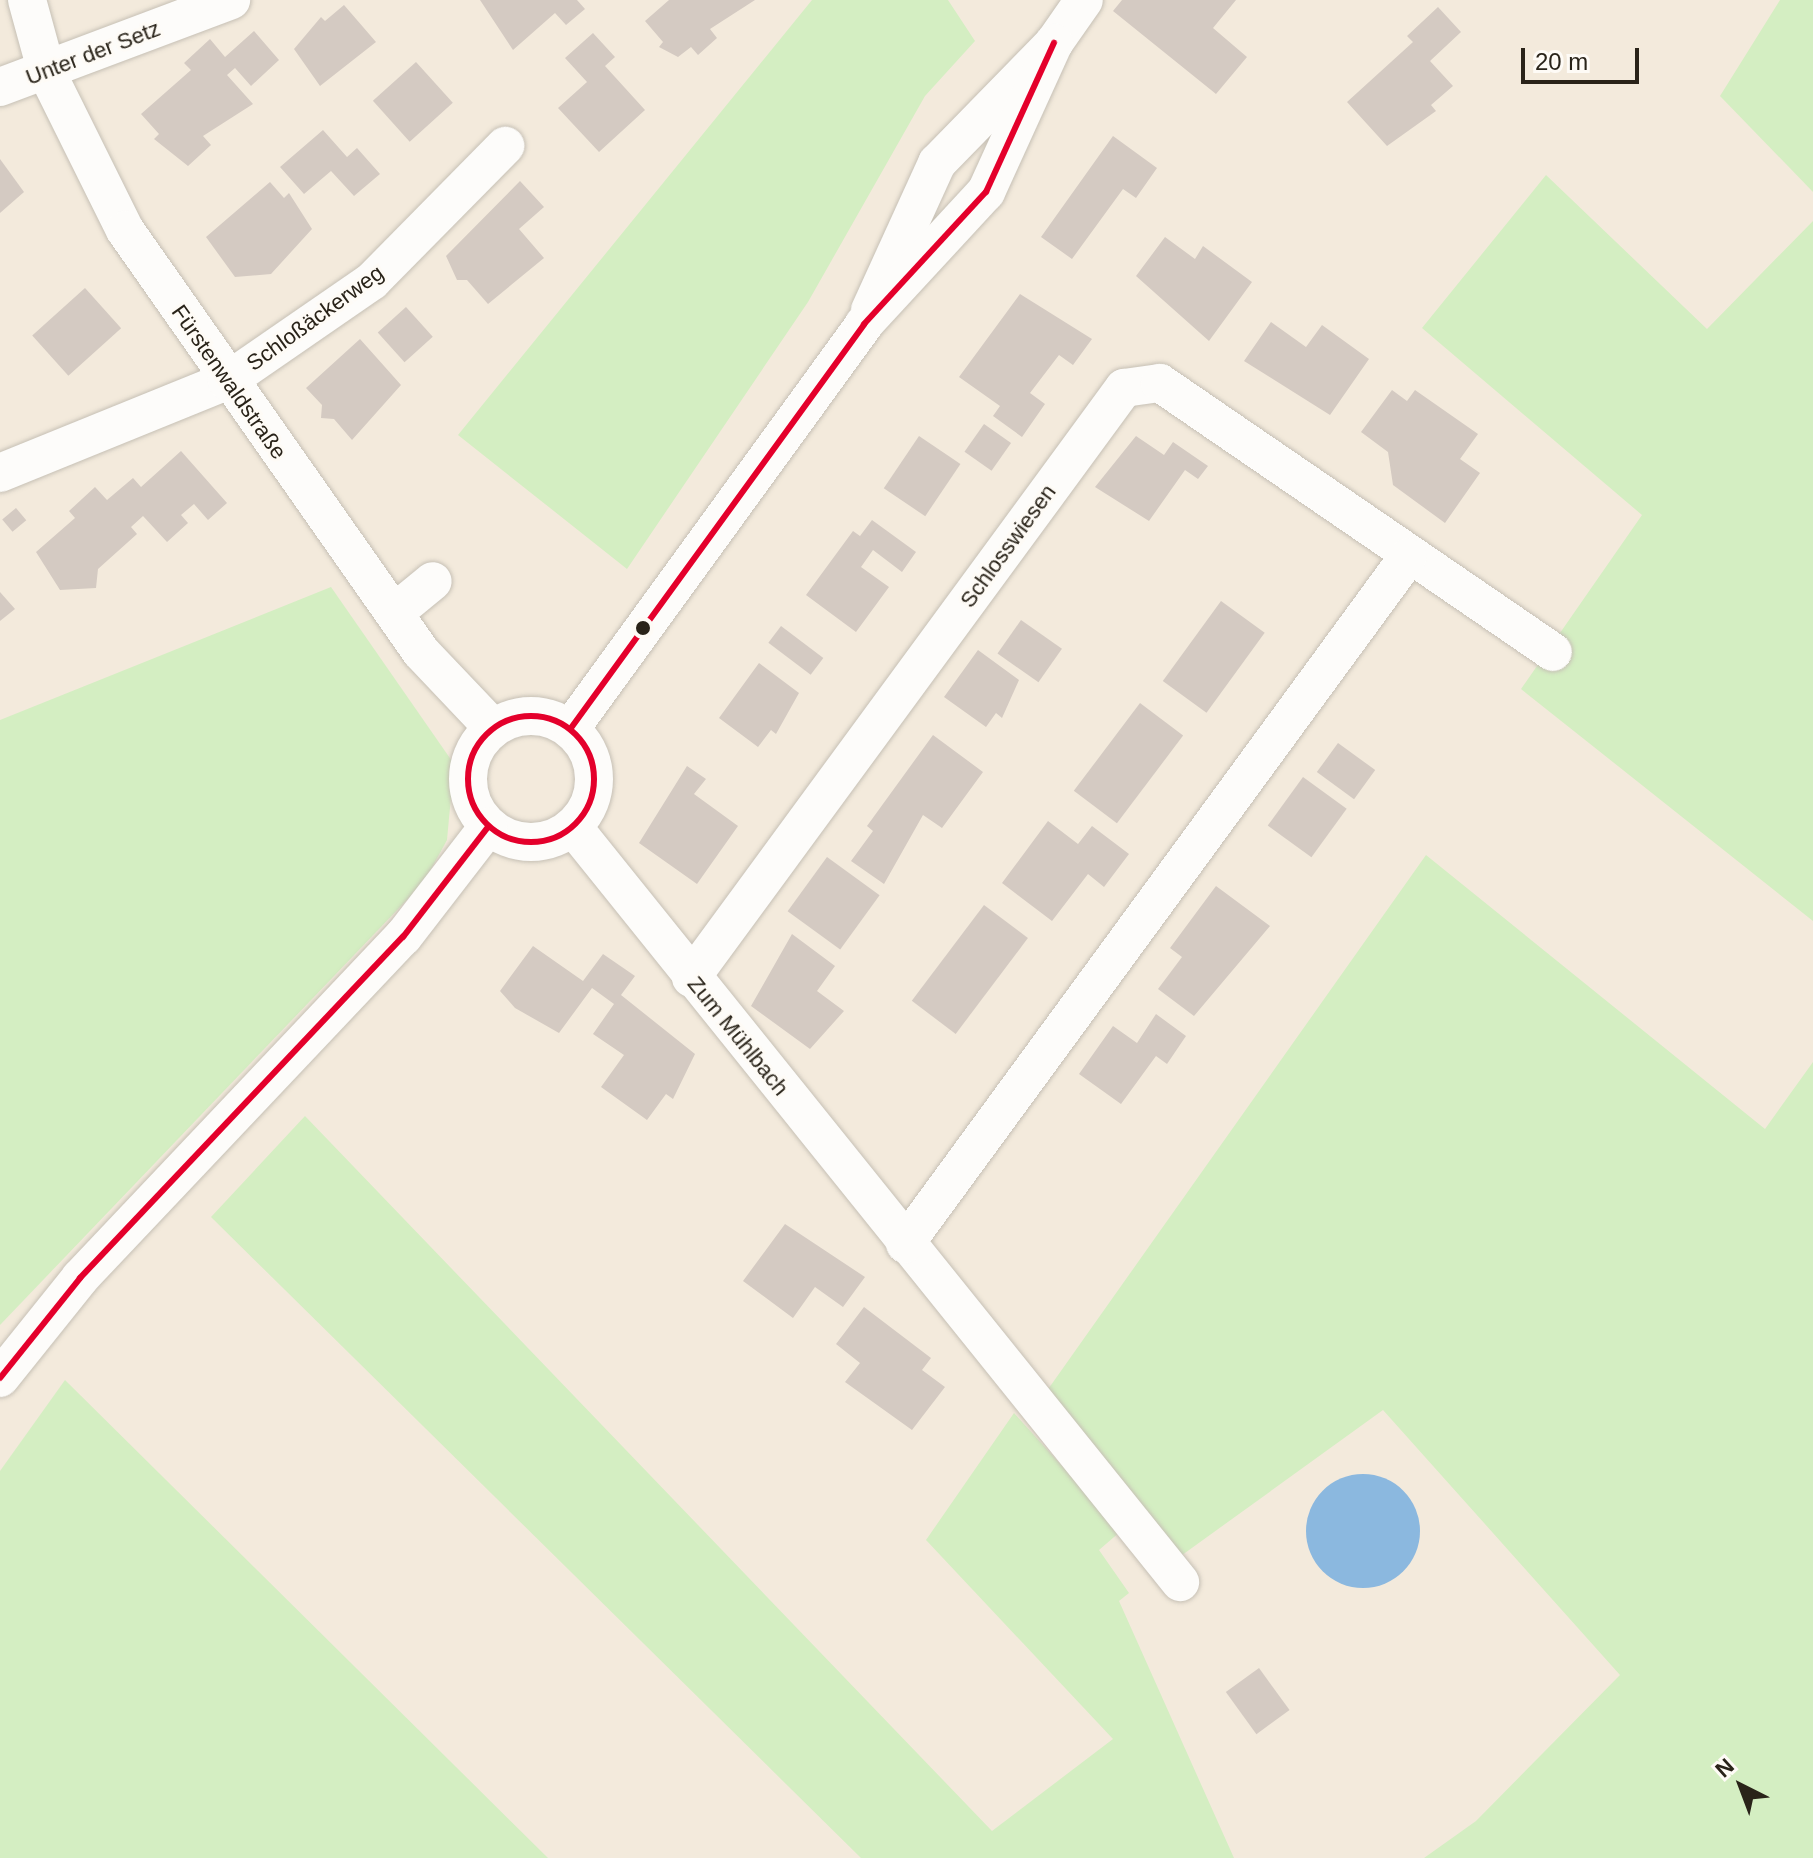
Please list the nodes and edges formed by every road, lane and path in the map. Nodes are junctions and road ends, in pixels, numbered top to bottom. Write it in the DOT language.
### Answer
graph roads {
  1 [pos="27,0"];
  2 [pos="231,0"];
  3 [pos="1084,0"];
  4 [pos="1054,43"];
  5 [pos="47,73"];
  6 [pos="0,87"];
  7 [pos="505,146"];
  8 [pos="864,324"];
  9 [pos="227,381"];
  10 [pos="0,473"];
  11 [pos="1408,557"];
  12 [pos="433,581"];
  13 [pos="394,613"];
  14 [pos="1553,652"];
  15 [pos="493,728"];
  16 [pos="571,728"];
  17 [pos="488,827"];
  18 [pos="573,827"];
  19 [pos="691,978"];
  20 [pos="905,1244"];
  21 [pos="0,1378"];
  22 [pos="1180,1582"];
  1 -- 5 [label="street, Fürstenwaldstraße"];
  2 -- 5 [label="street, Unter der Setz"];
  3 -- 4 [label="street"];
  4 -- 8 [label="street"];
  4 -- 8 [label="street"];
  5 -- 6 [label="street, Unter der Setz"];
  5 -- 9 [label="street, Fürstenwaldstraße"];
  7 -- 9 [label="street, Schloßäckerweg"];
  8 -- 16 [label="street"];
  9 -- 10 [label="street, Schloßäckerweg"];
  9 -- 13 [label="street, Fürstenwaldstraße"];
  11 -- 14 [label="street, Schlosswiesen"];
  11 -- 19 [label="street, Schlosswiesen"];
  11 -- 20 [label="street"];
  12 -- 13 [label="street"];
  13 -- 15 [label="street, Fürstenwaldstraße"];
  15 -- 16 [label="street"];
  15 -- 17 [label="street"];
  16 -- 18 [label="street"];
  17 -- 18 [label="street"];
  17 -- 21 [label="street"];
  18 -- 19 [label="street, Zum Mühlbach"];
  19 -- 20 [label="street, Zum Mühlbach"];
  20 -- 22 [label="street, Zum Mühlbach"];
}
